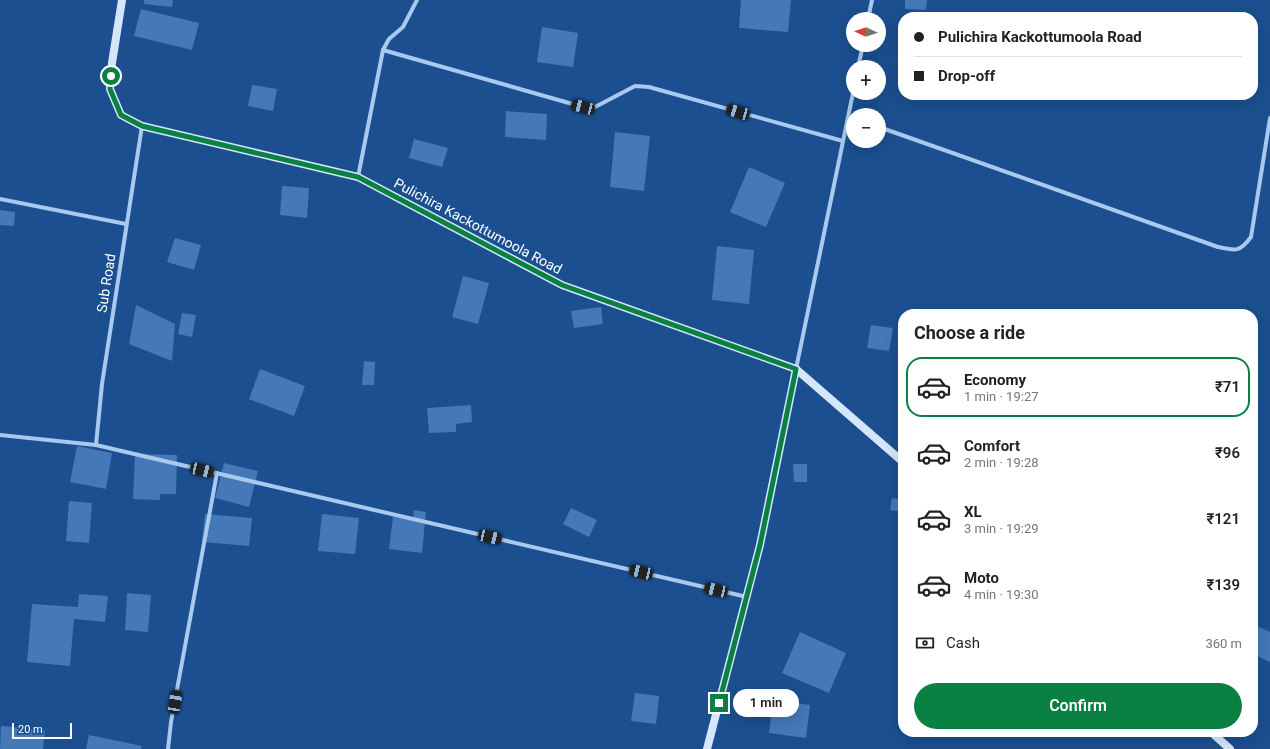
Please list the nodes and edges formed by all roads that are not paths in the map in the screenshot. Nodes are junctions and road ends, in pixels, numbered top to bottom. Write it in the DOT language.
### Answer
graph roads {
  1 [pos="122,0"];
  2 [pos="417,0"];
  3 [pos="872,0"];
  4 [pos="869,12"];
  5 [pos="383,50"];
  6 [pos="1270,118"];
  7 [pos="142,126"];
  8 [pos="886,129"];
  9 [pos="846,132"];
  10 [pos="843,141"];
  11 [pos="1265,150"];
  12 [pos="1270,151"];
  13 [pos="358,177"];
  14 [pos="0,199"];
  15 [pos="126,224"];
  16 [pos="796,369"];
  17 [pos="0,435"];
  18 [pos="96,445"];
  19 [pos="898,458"];
  20 [pos="217,473"];
  21 [pos="747,597"];
  22 [pos="1217,737"];
  23 [pos="168,749"];
  24 [pos="707,749"];
  25 [pos="1230,749"];
  1 -- 7 [label="main road, Pulichira Kackottumoola Road"];
  2 -- 5 [label="street"];
  3 -- 4 [label="street"];
  5 -- 10 [label="street"];
  5 -- 13 [label="street"];
  6 -- 11 [label="street"];
  7 -- 13 [label="main road, Pulichira Kackottumoola Road"];
  7 -- 15 [label="street, Sub Road"];
  8 -- 11 [label="street"];
  9 -- 10 [label="street"];
  10 -- 16 [label="street"];
  11 -- 12 [label="street"];
  13 -- 16 [label="main road, Pulichira Kackottumoola Road"];
  14 -- 15 [label="street"];
  15 -- 18 [label="street, Sub Road"];
  16 -- 19 [label="main road, Pulichira Kackottumoola Road"];
  16 -- 21 [label="main road"];
  17 -- 18 [label="street"];
  18 -- 20 [label="street"];
  20 -- 21 [label="street"];
  20 -- 23 [label="street"];
  21 -- 24 [label="main road"];
  22 -- 25 [label="main road"];
}
